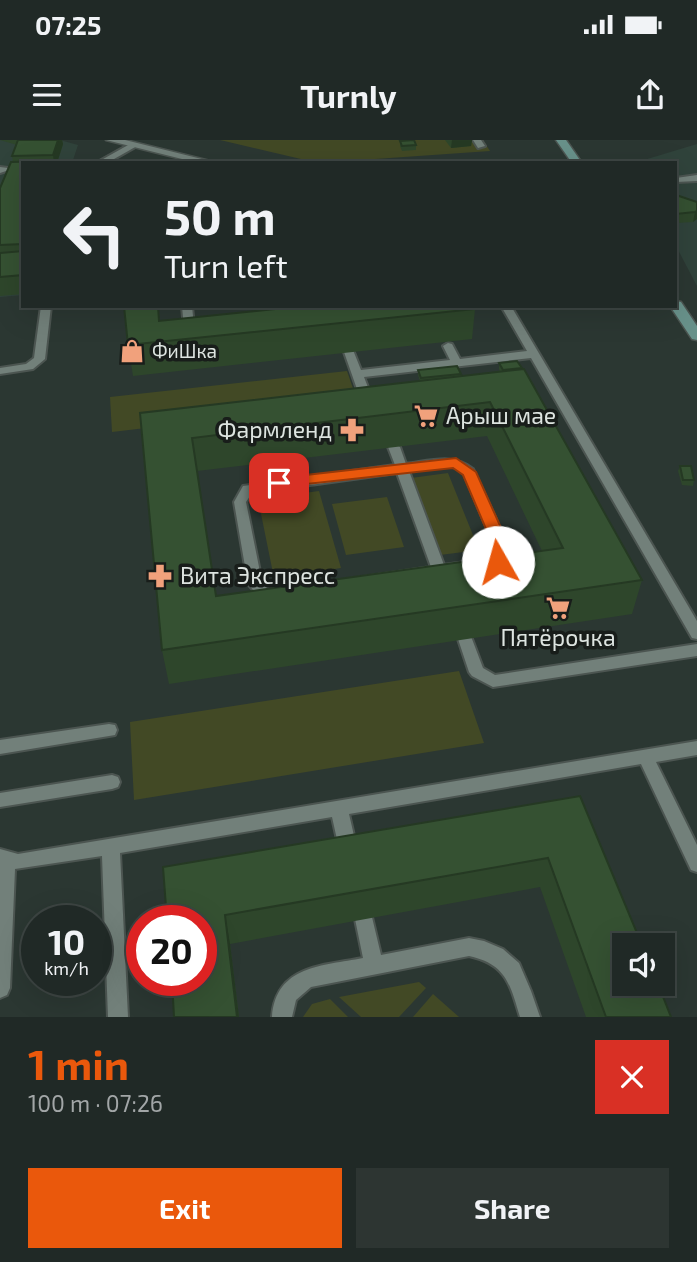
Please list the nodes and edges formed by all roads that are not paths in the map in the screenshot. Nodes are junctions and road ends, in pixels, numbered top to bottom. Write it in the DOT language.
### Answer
graph roads {
  1 [pos="111,140"];
  2 [pos="561,140"];
  3 [pos="133,146"];
  4 [pos="104,161"];
  5 [pos="204,161"];
  6 [pos="576,161"];
  7 [pos="697,178"];
  8 [pos="677,180"];
  9 [pos="677,306"];
  10 [pos="46,308"];
  11 [pos="187,308"];
  12 [pos="507,308"];
  13 [pos="211,331"];
  14 [pos="697,336"];
  15 [pos="448,345"];
  16 [pos="349,352"];
  17 [pos="534,354"];
  18 [pos="456,362"];
  19 [pos="0,371"];
  20 [pos="357,373"];
  21 [pos="548,377"];
  22 [pos="529,380"];
  23 [pos="381,411"];
  24 [pos="394,447"];
  25 [pos="402,467"];
  26 [pos="440,572"];
  27 [pos="450,597"];
  28 [pos="697,634"];
  29 [pos="465,639"];
  30 [pos="697,650"];
  31 [pos="109,730"];
  32 [pos="0,747"];
  33 [pos="697,748"];
  34 [pos="646,757"];
  35 [pos="112,782"];
  36 [pos="0,800"];
  37 [pos="340,808"];
  38 [pos="111,847"];
  39 [pos="3,859"];
  40 [pos="352,864"];
  41 [pos="697,864"];
  42 [pos="364,919"];
  43 [pos="374,965"];
  44 [pos="0,988"];
  45 [pos="118,1017"];
  46 [pos="282,1017"];
  47 [pos="530,1017"];
  1 -- 3 [label="street"];
  2 -- 6 [label="main road"];
  3 -- 4 [label="lane"];
  3 -- 5 [label="street"];
  7 -- 8 [label="lane"];
  9 -- 14 [label="main road"];
  10 -- 19 [label="lane"];
  11 -- 13 [label="lane"];
  12 -- 17 [label="lane"];
  15 -- 18 [label="lane"];
  16 -- 20 [label="lane"];
  17 -- 18 [label="lane"];
  17 -- 21 [label="lane"];
  18 -- 20 [label="lane"];
  20 -- 23 [label="lane"];
  21 -- 22 [label="lane"];
  21 -- 28 [label="lane"];
  24 -- 25 [label="lane"];
  25 -- 26 [label="lane"];
  25 -- 26 [label="lane"];
  25 -- 26 [label="lane"];
  26 -- 27 [label="lane"];
  29 -- 30 [label="lane"];
  31 -- 32 [label="lane"];
  33 -- 34 [label="lane"];
  34 -- 37 [label="lane"];
  34 -- 41 [label="lane"];
  35 -- 36 [label="lane"];
  37 -- 38 [label="lane"];
  37 -- 40 [label="lane"];
  38 -- 39 [label="lane"];
  38 -- 45 [label="lane"];
  39 -- 44 [label="lane"];
  42 -- 43 [label="lane"];
  43 -- 46 [label="lane"];
  43 -- 47 [label="lane"];
}
